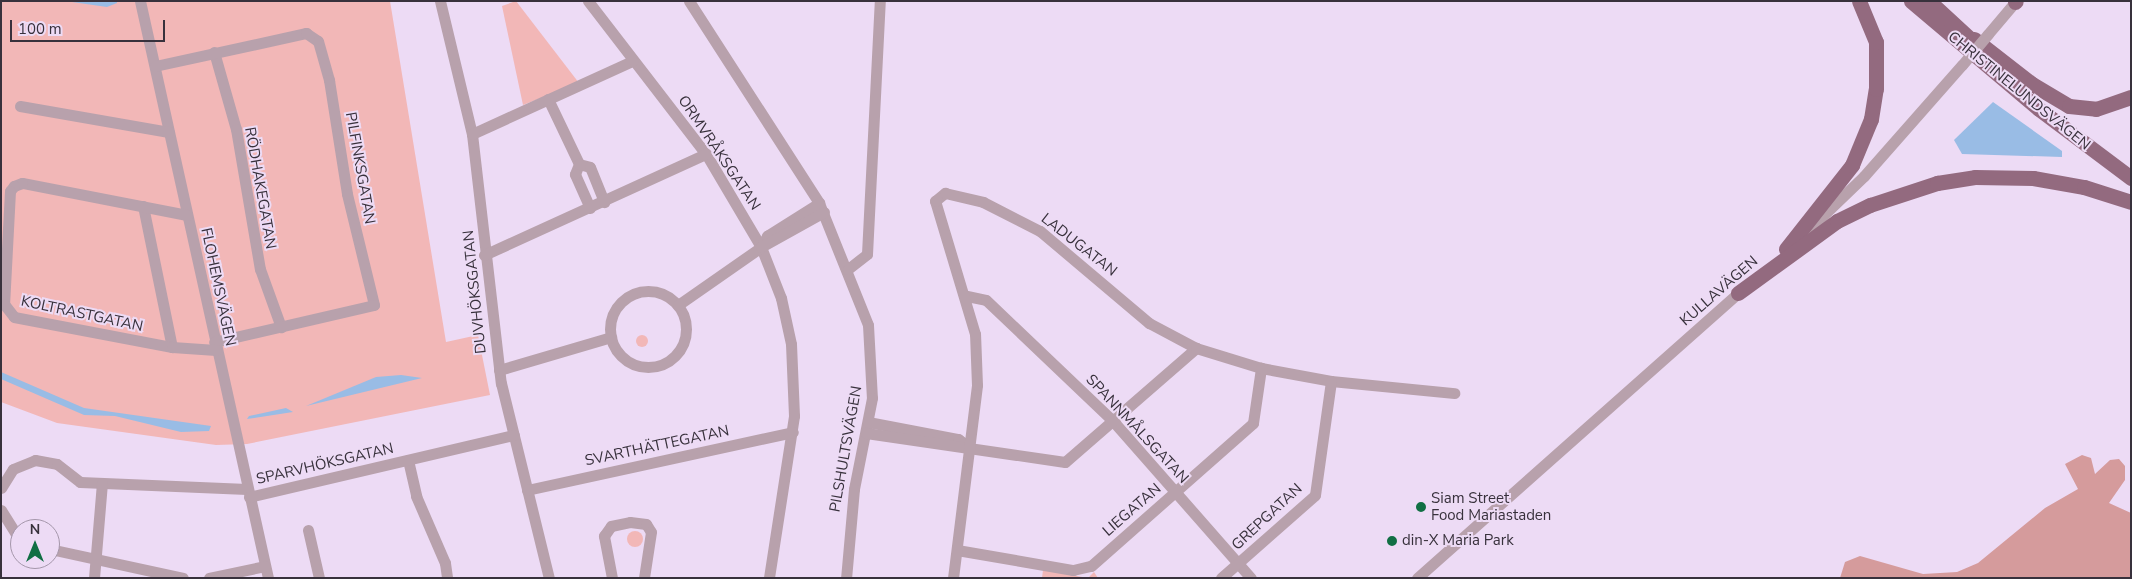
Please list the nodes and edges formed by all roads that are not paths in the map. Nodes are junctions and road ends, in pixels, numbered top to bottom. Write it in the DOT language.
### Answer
graph roads {
  1 [pos="140,1"];
  2 [pos="440,1"];
  3 [pos="588,1"];
  4 [pos="689,1"];
  5 [pos="880,1"];
  6 [pos="1859,1"];
  7 [pos="1911,1"];
  8 [pos="1929,1"];
  9 [pos="2016,2"];
  10 [pos="1946,16"];
  11 [pos="214,52"];
  12 [pos="632,61"];
  13 [pos="155,66"];
  14 [pos="2131,97"];
  15 [pos="548,99"];
  16 [pos="20,106"];
  17 [pos="169,132"];
  18 [pos="472,134"];
  19 [pos="706,154"];
  20 [pos="579,164"];
  21 [pos="2131,166"];
  22 [pos="2131,178"];
  23 [pos="604,202"];
  24 [pos="2131,202"];
  25 [pos="143,206"];
  26 [pos="821,207"];
  27 [pos="590,208"];
  28 [pos="187,215"];
  29 [pos="761,247"];
  30 [pos="484,255"];
  31 [pos="1780,258"];
  32 [pos="848,269"];
  33 [pos="1738,293"];
  34 [pos="967,296"];
  35 [pos="678,305"];
  36 [pos="280,327"];
  37 [pos="612,338"];
  38 [pos="215,346"];
  39 [pos="172,347"];
  40 [pos="1196,348"];
  41 [pos="1260,368"];
  42 [pos="499,370"];
  43 [pos="1331,381"];
  44 [pos="1454,394"];
  45 [pos="1113,421"];
  46 [pos="867,428"];
  47 [pos="793,432"];
  48 [pos="514,436"];
  49 [pos="968,446"];
  50 [pos="408,460"];
  51 [pos="102,483"];
  52 [pos="1,488"];
  53 [pos="527,490"];
  54 [pos="1176,491"];
  55 [pos="248,493"];
  56 [pos="1,510"];
  57 [pos="10,525"];
  58 [pos="308,530"];
  59 [pos="957,550"];
  60 [pos="60,551"];
  61 [pos="98,560"];
  62 [pos="1238,563"];
  63 [pos="265,566"];
  64 [pos="94,578"];
  65 [pos="183,578"];
  66 [pos="209,578"];
  67 [pos="268,578"];
  68 [pos="319,578"];
  69 [pos="447,578"];
  70 [pos="549,578"];
  71 [pos="612,578"];
  72 [pos="644,578"];
  73 [pos="769,578"];
  74 [pos="846,578"];
  75 [pos="953,578"];
  76 [pos="1222,578"];
  77 [pos="1251,578"];
  78 [pos="1417,578"];
  1 -- 13 [label="street, FLOHEMSVÄGEN"];
  2 -- 18 [label="street, DUVHÖKSGATAN"];
  3 -- 12 [label="street, ORMVRÅKSGATAN"];
  4 -- 26 [label="street, PILSHULTSVÄGEN"];
  5 -- 32 [label="street"];
  6 -- 31 [label="main road"];
  7 -- 22 [label="main road, CHRISTINELUNDSVÄGEN"];
  8 -- 10 [label="main road, CHRISTINELUNDSVÄGEN"];
  9 -- 31 [label="street, KULLAVÄGEN, bridge"];
  10 -- 14 [label="main road"];
  10 -- 21 [label="main road, CHRISTINELUNDSVÄGEN"];
  11 -- 13 [label="street, PILFINKSGATAN"];
  11 -- 36 [label="street, RÖDHAKEGATAN"];
  11 -- 36 [label="street, PILFINKSGATAN"];
  12 -- 15 [label="street"];
  12 -- 19 [label="street, ORMVRÅKSGATAN"];
  13 -- 17 [label="street, FLOHEMSVÄGEN"];
  15 -- 18 [label="street"];
  15 -- 20 [label="street"];
  16 -- 17 [label="street"];
  17 -- 28 [label="street, FLOHEMSVÄGEN"];
  18 -- 30 [label="street, DUVHÖKSGATAN"];
  19 -- 23 [label="street"];
  19 -- 29 [label="street, ORMVRÅKSGATAN"];
  20 -- 23 [label="street"];
  20 -- 27 [label="street"];
  23 -- 27 [label="street"];
  24 -- 33 [label="main road"];
  25 -- 28 [label="street, KOLTRASTGATAN"];
  25 -- 39 [label="street, KOLTRASTGATAN"];
  25 -- 39 [label="street, KOLTRASTGATAN"];
  26 -- 29 [label="street"];
  26 -- 32 [label="street, PILSHULTSVÄGEN"];
  27 -- 30 [label="street"];
  28 -- 38 [label="street, FLOHEMSVÄGEN"];
  29 -- 35 [label="street"];
  29 -- 47 [label="street, ORMVRÅKSGATAN"];
  30 -- 42 [label="street, DUVHÖKSGATAN"];
  31 -- 33 [label="street, KULLAVÄGEN"];
  32 -- 46 [label="street, PILSHULTSVÄGEN"];
  33 -- 78 [label="street, KULLAVÄGEN"];
  34 -- 40 [label="street, LADUGATAN"];
  34 -- 45 [label="street, SPANNMÅLSGATAN"];
  34 -- 49 [label="street, LADUGATAN"];
  35 -- 37 [label="street"];
  35 -- 37 [label="street"];
  36 -- 38 [label="street, PILFINKSGATAN"];
  37 -- 42 [label="street"];
  38 -- 39 [label="street, KOLTRASTGATAN"];
  38 -- 55 [label="street, FLOHEMSVÄGEN"];
  40 -- 41 [label="street, LADUGATAN"];
  40 -- 45 [label="street"];
  41 -- 43 [label="street, LADUGATAN"];
  41 -- 54 [label="street, LIEGATAN"];
  42 -- 48 [label="street, DUVHÖKSGATAN"];
  43 -- 44 [label="street, LADUGATAN"];
  43 -- 62 [label="street, GREPGATAN"];
  45 -- 49 [label="street"];
  45 -- 54 [label="street, SPANNMÅLSGATAN"];
  46 -- 49 [label="street"];
  46 -- 74 [label="street, PILSHULTSVÄGEN"];
  47 -- 53 [label="street, SVARTHÄTTEGATAN"];
  47 -- 73 [label="street, ORMVRÅKSGATAN"];
  48 -- 50 [label="street, SPARVHÖKSGATAN"];
  48 -- 53 [label="street, DUVHÖKSGATAN"];
  49 -- 59 [label="street, LADUGATAN"];
  50 -- 55 [label="street, SPARVHÖKSGATAN"];
  50 -- 69 [label="street, SPARVHÖKSGATAN"];
  51 -- 52 [label="street, SPARVHÖKSGATAN"];
  51 -- 55 [label="street, SPARVHÖKSGATAN"];
  51 -- 61 [label="street"];
  53 -- 70 [label="street, DUVHÖKSGATAN"];
  54 -- 59 [label="street, LIEGATAN"];
  54 -- 62 [label="street, SPANNMÅLSGATAN"];
  55 -- 63 [label="street, FLOHEMSVÄGEN"];
  56 -- 57 [label="street"];
  58 -- 68 [label="street"];
  59 -- 75 [label="street, LADUGATAN"];
  60 -- 61 [label="street"];
  61 -- 64 [label="street"];
  61 -- 65 [label="street"];
  62 -- 76 [label="street, GREPGATAN"];
  62 -- 77 [label="street, SPANNMÅLSGATAN"];
  63 -- 66 [label="street"];
  63 -- 67 [label="street, FLOHEMSVÄGEN"];
  71 -- 72 [label="street"];
}
